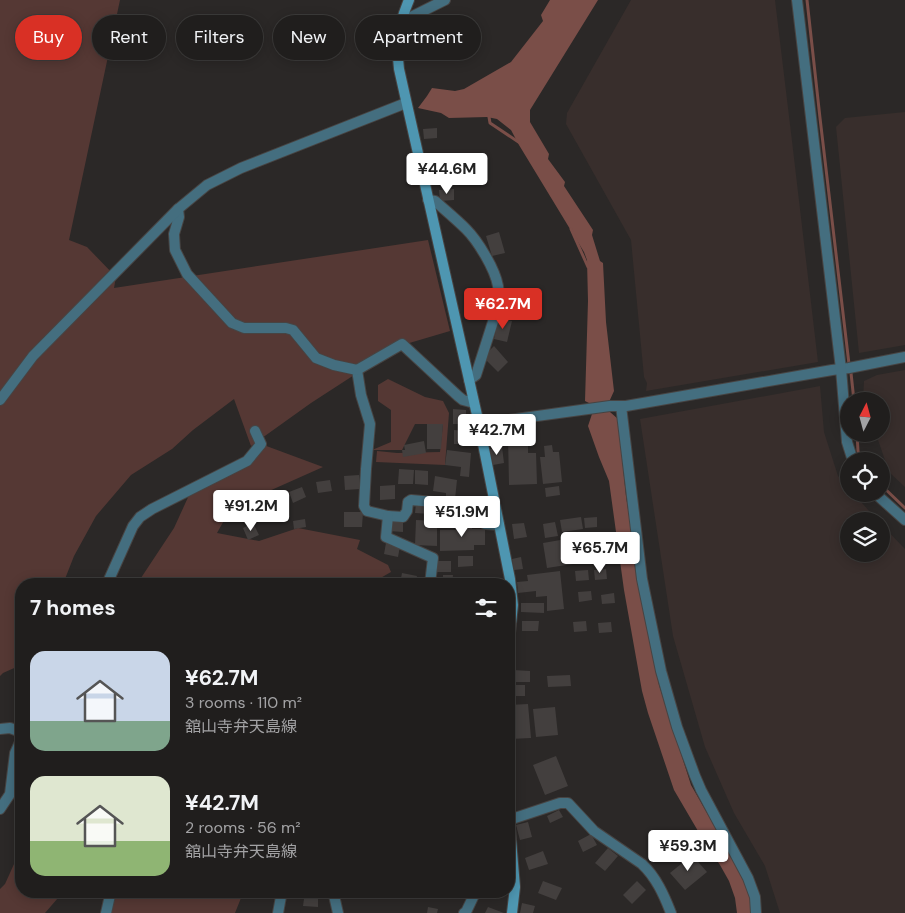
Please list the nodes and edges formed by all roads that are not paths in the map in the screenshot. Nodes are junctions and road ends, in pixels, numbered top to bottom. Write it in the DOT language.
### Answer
graph roads {
  1 [pos="409,0"];
  2 [pos="445,0"];
  3 [pos="797,0"];
  4 [pos="404,15"];
  5 [pos="415,15"];
  6 [pos="399,60"];
  7 [pos="406,103"];
  8 [pos="428,200"];
  9 [pos="178,209"];
  10 [pos="905,357"];
  11 [pos="841,369"];
  12 [pos="357,370"];
  13 [pos="469,380"];
  14 [pos="0,400"];
  15 [pos="474,403"];
  16 [pos="621,406"];
  17 [pos="479,424"];
  18 [pos="255,431"];
  19 [pos="850,452"];
  20 [pos="885,502"];
  21 [pos="388,516"];
  22 [pos="905,520"];
  23 [pos="499,524"];
  24 [pos="110,578"];
  25 [pos="431,578"];
  26 [pos="509,578"];
  27 [pos="0,729"];
  28 [pos="15,730"];
  29 [pos="15,753"];
  30 [pos="0,809"];
  31 [pos="515,816"];
  32 [pos="110,898"];
  33 [pos="281,898"];
  34 [pos="335,898"];
  35 [pos="473,898"];
  36 [pos="514,898"];
  37 [pos="106,913"];
  38 [pos="278,913"];
  39 [pos="338,913"];
  40 [pos="464,913"];
  41 [pos="512,913"];
  42 [pos="671,913"];
  43 [pos="756,913"];
  1 -- 4 [label="main road"];
  2 -- 5 [label="street"];
  3 -- 11 [label="street"];
  6 -- 7 [label="main road"];
  7 -- 8 [label="main road"];
  7 -- 9 [label="street"];
  8 -- 13 [label="main road"];
  8 -- 13 [label="street"];
  9 -- 12 [label="street"];
  9 -- 14 [label="street"];
  10 -- 11 [label="street"];
  11 -- 16 [label="street"];
  11 -- 19 [label="street"];
  12 -- 15 [label="street"];
  12 -- 21 [label="street"];
  13 -- 15 [label="main road"];
  15 -- 17 [label="main road"];
  16 -- 17 [label="street"];
  16 -- 43 [label="street"];
  17 -- 23 [label="main road"];
  18 -- 24 [label="street"];
  20 -- 22 [label="street"];
  21 -- 23 [label="street"];
  21 -- 25 [label="street"];
  23 -- 26 [label="main road"];
  27 -- 28 [label="street"];
  29 -- 30 [label="street"];
  31 -- 42 [label="street"];
  32 -- 37 [label="street"];
  33 -- 38 [label="street"];
  34 -- 39 [label="street"];
  35 -- 40 [label="street"];
  36 -- 41 [label="main road"];
}
